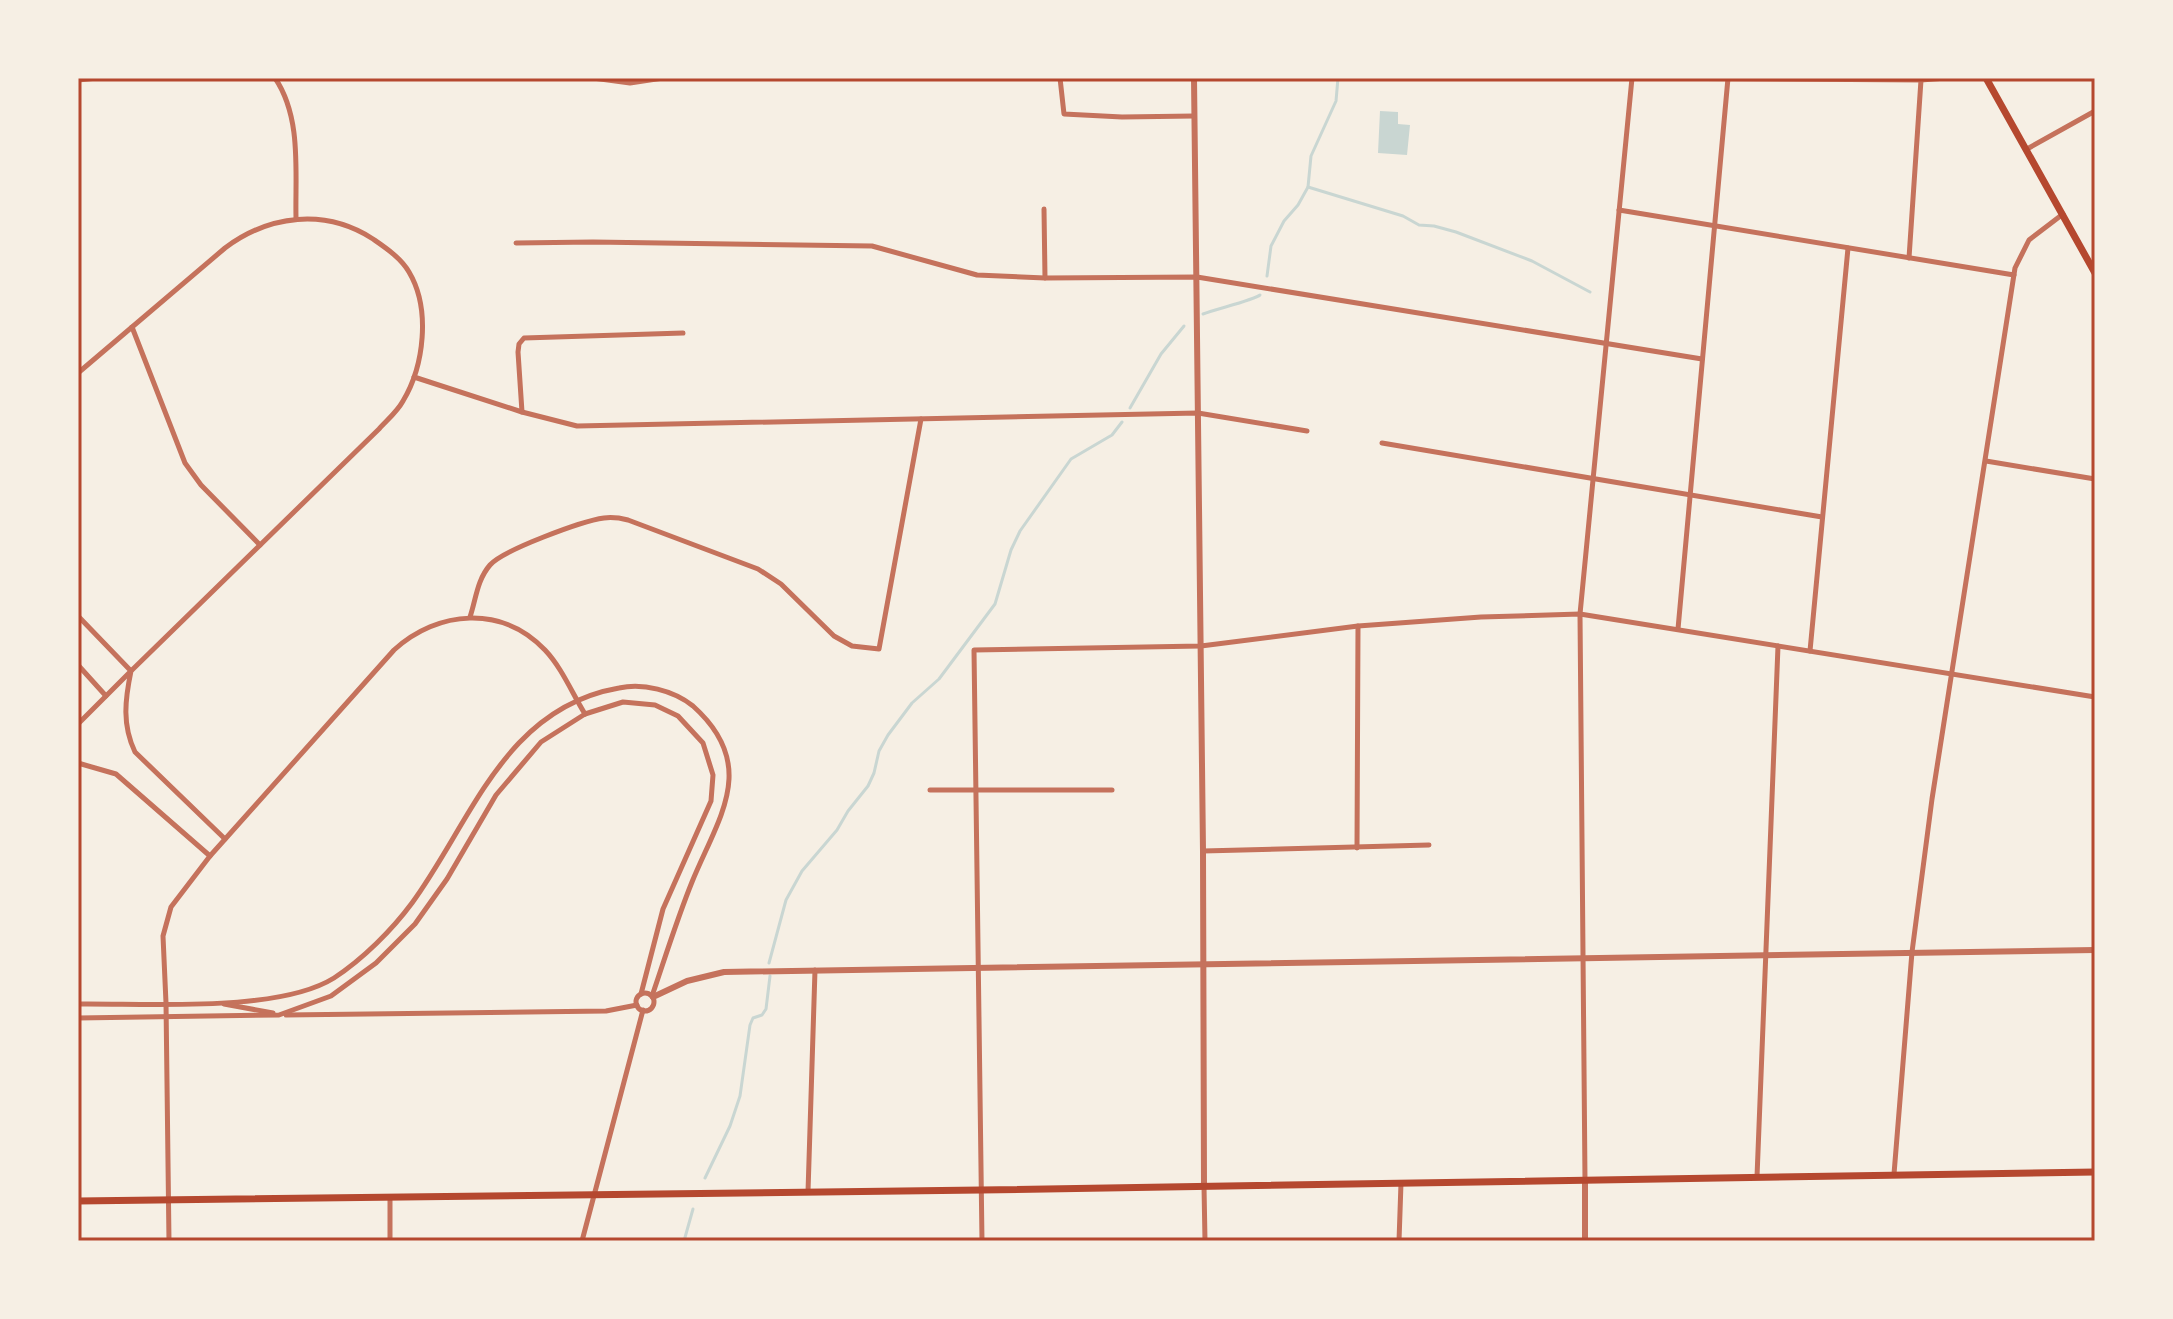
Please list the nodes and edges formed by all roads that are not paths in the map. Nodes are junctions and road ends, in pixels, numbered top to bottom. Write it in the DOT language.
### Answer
graph roads {
  1 [pos="97,78"];
  2 [pos="275,78"];
  3 [pos="593,78"];
  4 [pos="663,78"];
  5 [pos="1060,78"];
  6 [pos="1194,78"];
  7 [pos="1630,78"];
  8 [pos="1946,78"];
  9 [pos="1986,78"];
  10 [pos="1728,79"];
  11 [pos="78,80"];
  12 [pos="1921,80"];
  13 [pos="2095,111"];
  14 [pos="1194,116"];
  15 [pos="2027,149"];
  16 [pos="1044,209"];
  17 [pos="1619,210"];
  18 [pos="2063,214"];
  19 [pos="296,218"];
  20 [pos="1714,226"];
  21 [pos="516,243"];
  22 [pos="1848,248"];
  23 [pos="1909,258"];
  24 [pos="2095,273"];
  25 [pos="2014,275"];
  26 [pos="1197,277"];
  27 [pos="1045,278"];
  28 [pos="132,327"];
  29 [pos="683,333"];
  30 [pos="1607,344"];
  31 [pos="1702,359"];
  32 [pos="78,373"];
  33 [pos="414,377"];
  34 [pos="522,412"];
  35 [pos="1198,413"];
  36 [pos="921,419"];
  37 [pos="1307,431"];
  38 [pos="1382,443"];
  39 [pos="1986,461"];
  40 [pos="1594,478"];
  41 [pos="2095,479"];
  42 [pos="1689,494"];
  43 [pos="1822,517"];
  44 [pos="260,545"];
  45 [pos="1580,614"];
  46 [pos="78,616"];
  47 [pos="470,617"];
  48 [pos="1358,626"];
  49 [pos="1678,629"];
  50 [pos="1201,646"];
  51 [pos="1778,646"];
  52 [pos="1810,651"];
  53 [pos="78,665"];
  54 [pos="131,671"];
  55 [pos="1951,674"];
  56 [pos="106,696"];
  57 [pos="2095,697"];
  58 [pos="577,701"];
  59 [pos="585,714"];
  60 [pos="78,724"];
  61 [pos="78,763"];
  62 [pos="975,789"];
  63 [pos="930,790"];
  64 [pos="1112,790"];
  65 [pos="225,839"];
  66 [pos="1429,845"];
  67 [pos="1357,848"];
  68 [pos="1203,851"];
  69 [pos="210,856"];
  70 [pos="2095,950"];
  71 [pos="1912,952"];
  72 [pos="1766,954"];
  73 [pos="1584,956"];
  74 [pos="1203,963"];
  75 [pos="977,967"];
  76 [pos="815,970"];
  77 [pos="641,994"];
  78 [pos="652,996"];
  79 [pos="166,1003"];
  80 [pos="215,1003"];
  81 [pos="78,1004"];
  82 [pos="637,1005"];
  83 [pos="643,1010"];
  84 [pos="279,1015"];
  85 [pos="78,1018"];
  86 [pos="167,1018"];
  87 [pos="2095,1172"];
  88 [pos="1894,1174"];
  89 [pos="1757,1177"];
  90 [pos="1585,1180"];
  91 [pos="1401,1183"];
  92 [pos="1204,1186"];
  93 [pos="981,1190"];
  94 [pos="808,1192"];
  95 [pos="594,1195"];
  96 [pos="390,1198"];
  97 [pos="78,1201"];
  98 [pos="169,1201"];
  99 [pos="169,1241"];
  100 [pos="390,1241"];
  101 [pos="582,1241"];
  102 [pos="982,1241"];
  103 [pos="1205,1241"];
  104 [pos="1399,1241"];
  105 [pos="1585,1241"];
  1 -- 11 [label="street"];
  2 -- 19 [label="street"];
  3 -- 4 [label="street"];
  5 -- 14 [label="street"];
  6 -- 14 [label="street"];
  7 -- 10 [label="street"];
  7 -- 17 [label="street"];
  8 -- 12 [label="street"];
  9 -- 15 [label="main road"];
  10 -- 12 [label="street"];
  10 -- 20 [label="street"];
  12 -- 23 [label="street"];
  13 -- 15 [label="street"];
  14 -- 26 [label="street"];
  15 -- 18 [label="main road"];
  16 -- 27 [label="street"];
  17 -- 20 [label="street"];
  17 -- 30 [label="street"];
  18 -- 24 [label="main road"];
  18 -- 25 [label="street"];
  19 -- 28 [label="street"];
  19 -- 33 [label="street"];
  20 -- 22 [label="street"];
  20 -- 31 [label="street"];
  21 -- 27 [label="street"];
  22 -- 23 [label="street"];
  22 -- 43 [label="street"];
  23 -- 25 [label="street"];
  25 -- 39 [label="street"];
  26 -- 27 [label="street"];
  26 -- 30 [label="street"];
  26 -- 35 [label="street"];
  28 -- 32 [label="street"];
  28 -- 44 [label="street"];
  29 -- 34 [label="street"];
  30 -- 31 [label="street"];
  30 -- 40 [label="street"];
  31 -- 42 [label="street"];
  33 -- 34 [label="street"];
  33 -- 44 [label="street"];
  34 -- 36 [label="street"];
  35 -- 36 [label="street"];
  35 -- 37 [label="street"];
  35 -- 50 [label="street"];
  36 -- 47 [label="street"];
  38 -- 40 [label="street"];
  39 -- 41 [label="street"];
  39 -- 55 [label="street"];
  40 -- 42 [label="street"];
  40 -- 45 [label="street"];
  42 -- 43 [label="street"];
  42 -- 49 [label="street"];
  43 -- 52 [label="street"];
  44 -- 54 [label="street"];
  45 -- 48 [label="street"];
  45 -- 49 [label="street"];
  45 -- 73 [label="street"];
  46 -- 54 [label="street"];
  47 -- 58 [label="street"];
  47 -- 65 [label="street"];
  48 -- 50 [label="street"];
  48 -- 67 [label="street"];
  49 -- 51 [label="street"];
  50 -- 62 [label="street"];
  50 -- 68 [label="street"];
  51 -- 52 [label="street"];
  51 -- 72 [label="street"];
  52 -- 55 [label="street"];
  53 -- 56 [label="street"];
  54 -- 56 [label="street"];
  54 -- 65 [label="street"];
  55 -- 57 [label="street"];
  55 -- 71 [label="street"];
  56 -- 60 [label="street"];
  58 -- 59 [label="street"];
  58 -- 78 [label="street"];
  58 -- 80 [label="street"];
  59 -- 77 [label="street"];
  59 -- 84 [label="street"];
  61 -- 69 [label="street"];
  62 -- 63 [label="street"];
  62 -- 64 [label="street"];
  62 -- 75 [label="street"];
  65 -- 69 [label="street"];
  66 -- 67 [label="street"];
  67 -- 68 [label="street"];
  68 -- 74 [label="street"];
  69 -- 79 [label="street"];
  70 -- 71 [label="street"];
  71 -- 72 [label="street"];
  71 -- 88 [label="street"];
  72 -- 73 [label="street"];
  72 -- 89 [label="street"];
  73 -- 74 [label="street"];
  73 -- 90 [label="street"];
  74 -- 75 [label="street"];
  74 -- 92 [label="street"];
  75 -- 76 [label="street"];
  75 -- 93 [label="street"];
  76 -- 78 [label="street"];
  76 -- 94 [label="street"];
  77 -- 78 [label="street"];
  77 -- 82 [label="street"];
  78 -- 83 [label="street"];
  79 -- 80 [label="street"];
  79 -- 81 [label="street"];
  79 -- 86 [label="street"];
  80 -- 84 [label="street"];
  82 -- 83 [label="street"];
  82 -- 84 [label="street"];
  83 -- 95 [label="street"];
  84 -- 86 [label="street"];
  85 -- 86 [label="street"];
  86 -- 98 [label="street"];
  87 -- 88 [label="main road"];
  88 -- 89 [label="main road"];
  89 -- 90 [label="main road"];
  90 -- 91 [label="main road"];
  90 -- 105 [label="street"];
  91 -- 92 [label="main road"];
  91 -- 104 [label="street"];
  92 -- 93 [label="main road"];
  92 -- 103 [label="street"];
  93 -- 94 [label="main road"];
  93 -- 102 [label="street"];
  94 -- 95 [label="main road"];
  95 -- 96 [label="main road"];
  95 -- 101 [label="street"];
  96 -- 98 [label="main road"];
  96 -- 100 [label="street"];
  97 -- 98 [label="main road"];
  98 -- 99 [label="street"];
}
